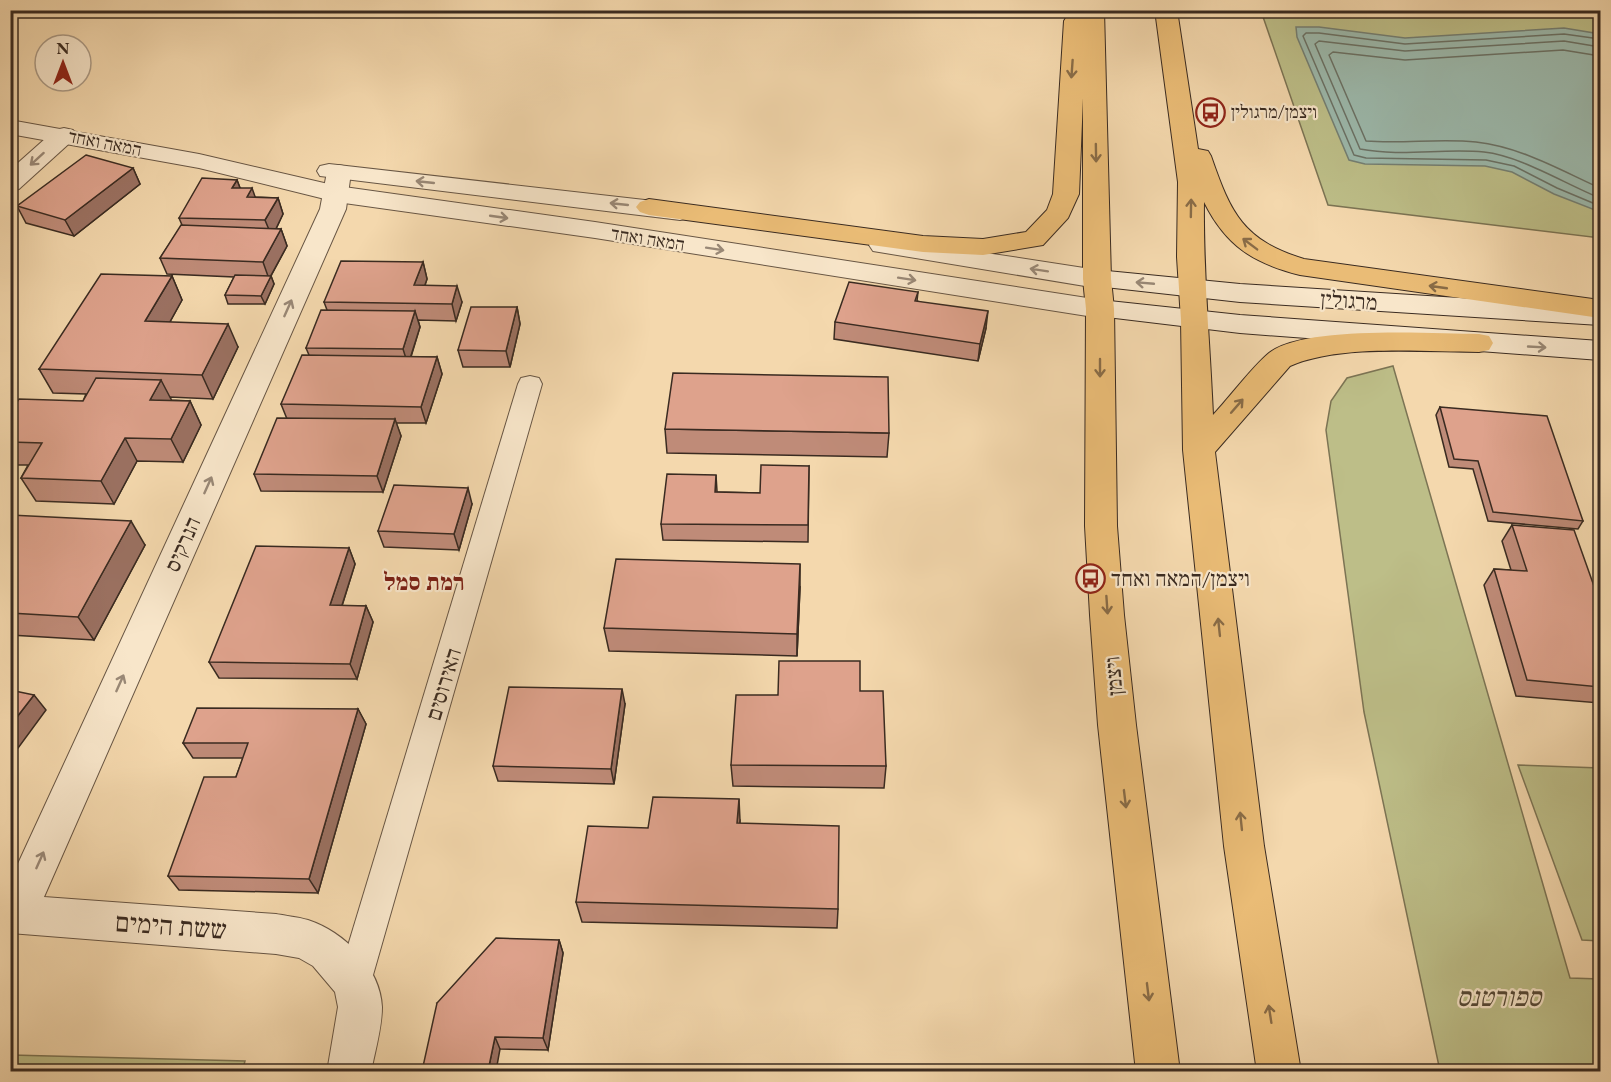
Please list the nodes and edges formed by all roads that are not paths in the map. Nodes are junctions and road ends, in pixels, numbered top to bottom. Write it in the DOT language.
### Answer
graph roads {
  1 [pos="1075,10"];
  2 [pos="1093,10"];
  3 [pos="1166,10"];
  4 [pos="1179,94"];
  5 [pos="10,126"];
  6 [pos="64,135"];
  7 [pos="338,183"];
  8 [pos="10,184"];
  9 [pos="650,207"];
  10 [pos="1193,288"];
  11 [pos="1098,294"];
  12 [pos="1600,309"];
  13 [pos="1600,316"];
  14 [pos="1195,320"];
  15 [pos="1479,343"];
  16 [pos="1600,351"];
  17 [pos="530,384"];
  18 [pos="1199,450"];
  19 [pos="13,914"];
  20 [pos="341,967"];
  21 [pos="349,1071"];
  22 [pos="1158,1071"];
  23 [pos="1279,1071"];
  1 -- 9 [label="main road, one-way"];
  2 -- 11 [label="main road, ויצמן, one-way"];
  3 -- 4 [label="main road"];
  10 -- 4 [label="main road, one-way"];
  12 -- 4 [label="main road, one-way"];
  5 -- 6 [label="street, המאה ואחד"];
  6 -- 7 [label="street, המאה ואחד"];
  6 -- 8 [label="street, one-way"];
  9 -- 7 [label="street, המאה ואחד, one-way"];
  7 -- 11 [label="street, המאה ואחד, one-way"];
  19 -- 7 [label="street, הנרקיס, one-way"];
  11 -- 9 [label="street, המאה ואחד, one-way"];
  10 -- 11 [label="street, מרגולין, one-way"];
  10 -- 13 [label="street, מרגולין"];
  10 -- 14 [label="main road"];
  11 -- 14 [label="street, מרגולין"];
  11 -- 22 [label="main road, ויצמן, one-way"];
  14 -- 15 [label="street, מרגולין"];
  14 -- 18 [label="main road"];
  15 -- 16 [label="street, מרגולין, one-way"];
  18 -- 15 [label="main road, one-way"];
  17 -- 20 [label="lane, האירוסים"];
  23 -- 18 [label="main road, one-way"];
  19 -- 20 [label="street, ששת הימים"];
  20 -- 21 [label="street, האירוסים"];
}
